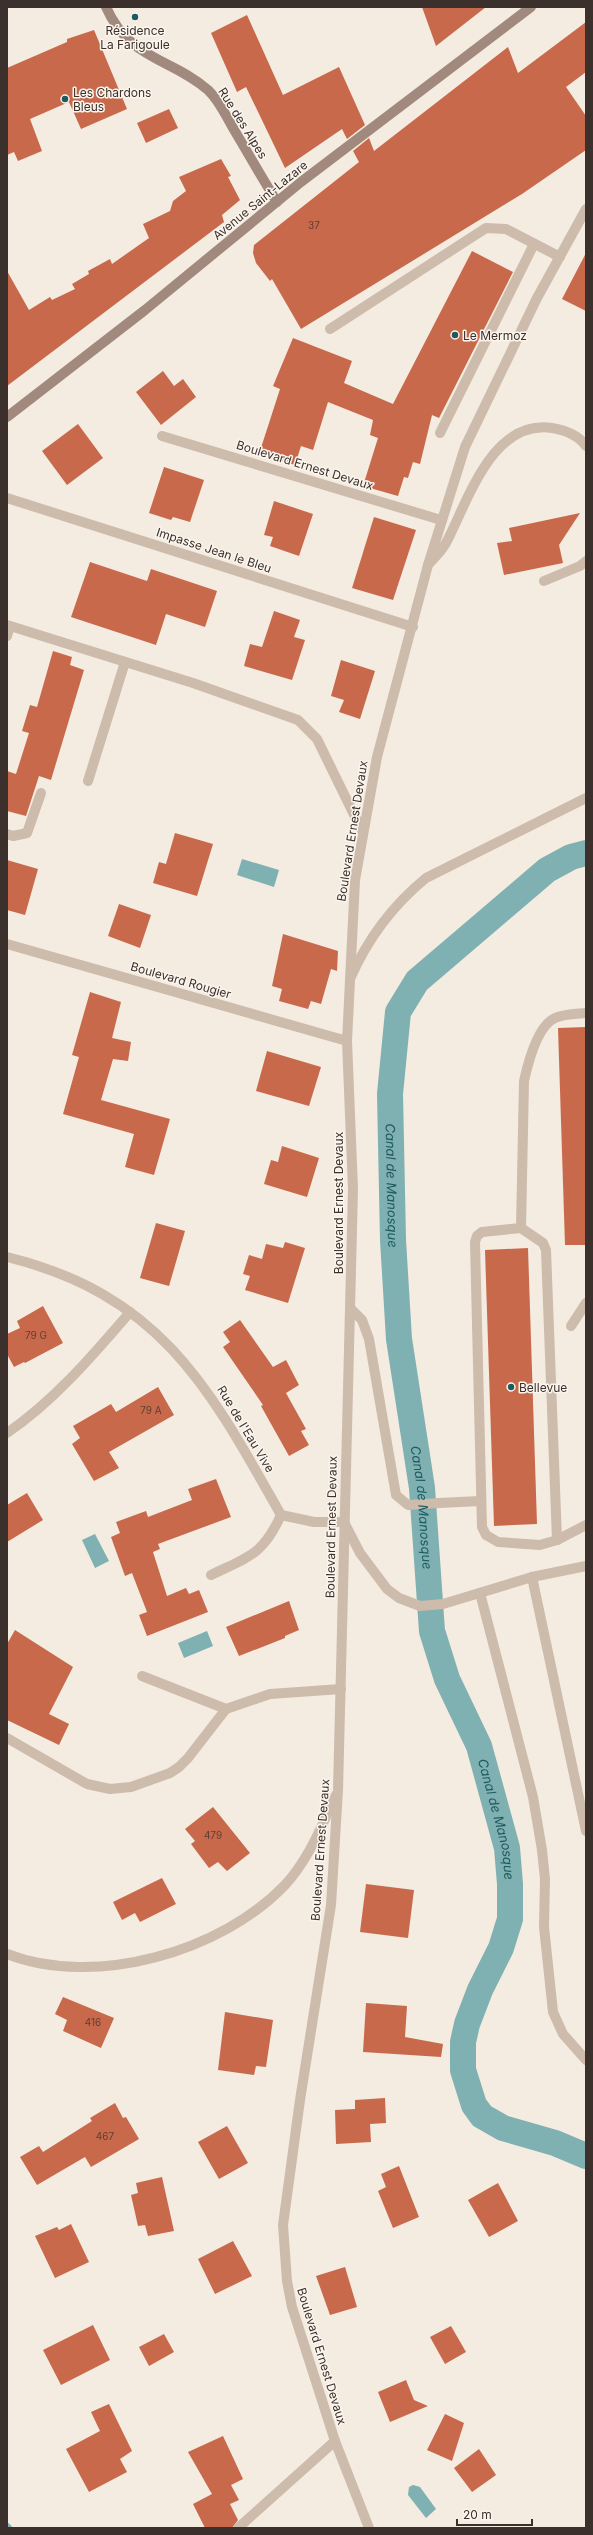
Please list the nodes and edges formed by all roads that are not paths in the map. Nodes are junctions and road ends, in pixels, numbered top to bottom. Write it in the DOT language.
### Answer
graph roads {
  1 [pos="106,7"];
  2 [pos="531,7"];
  3 [pos="277,202"];
  4 [pos="586,209"];
  5 [pos="534,244"];
  6 [pos="560,257"];
  7 [pos="330,329"];
  8 [pos="7,417"];
  9 [pos="440,433"];
  10 [pos="162,436"];
  11 [pos="586,446"];
  12 [pos="7,498"];
  13 [pos="441,520"];
  14 [pos="586,561"];
  15 [pos="428,565"];
  16 [pos="544,581"];
  17 [pos="9,626"];
  18 [pos="413,627"];
  19 [pos="7,636"];
  20 [pos="125,662"];
  21 [pos="88,781"];
  22 [pos="41,793"];
  23 [pos="586,798"];
  24 [pos="363,833"];
  25 [pos="7,834"];
  26 [pos="7,944"];
  27 [pos="349,982"];
  28 [pos="586,1013"];
  29 [pos="347,1041"];
  30 [pos="521,1228"];
  31 [pos="7,1257"];
  32 [pos="586,1303"];
  33 [pos="350,1308"];
  34 [pos="130,1312"];
  35 [pos="570,1326"];
  36 [pos="7,1433"];
  37 [pos="480,1501"];
  38 [pos="281,1515"];
  39 [pos="344,1522"];
  40 [pos="586,1525"];
  41 [pos="557,1540"];
  42 [pos="586,1566"];
  43 [pos="211,1575"];
  44 [pos="532,1577"];
  45 [pos="480,1593"];
  46 [pos="142,1676"];
  47 [pos="341,1689"];
  48 [pos="226,1709"];
  49 [pos="7,1738"];
  50 [pos="338,1790"];
  51 [pos="586,1831"];
  52 [pos="7,1954"];
  53 [pos="586,2060"];
  54 [pos="334,2441"];
  55 [pos="238,2528"];
  56 [pos="369,2528"];
  1 -- 3 [label="street, Rue des Alpes"];
  2 -- 3 [label="street, Avenue Saint-Lazare"];
  3 -- 8 [label="street, Avenue Saint-Lazare"];
  4 -- 6 [label="street, Boulevard Ernest Devaux"];
  5 -- 6 [label="street"];
  5 -- 7 [label="street"];
  5 -- 9 [label="street"];
  6 -- 13 [label="street, Boulevard Ernest Devaux"];
  10 -- 13 [label="street, Boulevard Ernest Devaux"];
  11 -- 15 [label="street"];
  12 -- 18 [label="street, Impasse Jean le Bleu"];
  13 -- 15 [label="street, Boulevard Ernest Devaux"];
  14 -- 16 [label="street"];
  15 -- 18 [label="street, Boulevard Ernest Devaux"];
  17 -- 19 [label="street"];
  17 -- 20 [label="street"];
  18 -- 24 [label="street, Boulevard Ernest Devaux"];
  20 -- 21 [label="street"];
  20 -- 24 [label="street"];
  22 -- 25 [label="street"];
  23 -- 27 [label="street"];
  24 -- 27 [label="street, Boulevard Ernest Devaux"];
  26 -- 29 [label="street, Boulevard Rougier"];
  27 -- 29 [label="street, Boulevard Ernest Devaux"];
  28 -- 30 [label="street"];
  29 -- 33 [label="street, Boulevard Ernest Devaux"];
  30 -- 37 [label="street"];
  30 -- 41 [label="street"];
  31 -- 34 [label="street, Rue de l'Eau Vive"];
  32 -- 35 [label="street"];
  33 -- 37 [label="street"];
  33 -- 39 [label="street, Boulevard Ernest Devaux"];
  34 -- 36 [label="street"];
  34 -- 38 [label="street, Rue de l'Eau Vive"];
  37 -- 41 [label="street"];
  38 -- 39 [label="street"];
  38 -- 43 [label="street"];
  39 -- 45 [label="street"];
  39 -- 47 [label="street, Boulevard Ernest Devaux"];
  40 -- 41 [label="street"];
  42 -- 44 [label="street"];
  44 -- 45 [label="street"];
  44 -- 51 [label="street"];
  45 -- 53 [label="street"];
  46 -- 48 [label="street"];
  47 -- 48 [label="street"];
  47 -- 50 [label="street, Boulevard Ernest Devaux"];
  48 -- 49 [label="street"];
  50 -- 52 [label="street"];
  50 -- 54 [label="street, Boulevard Ernest Devaux"];
  54 -- 55 [label="street"];
  54 -- 56 [label="street, Boulevard Ernest Devaux"];
}
